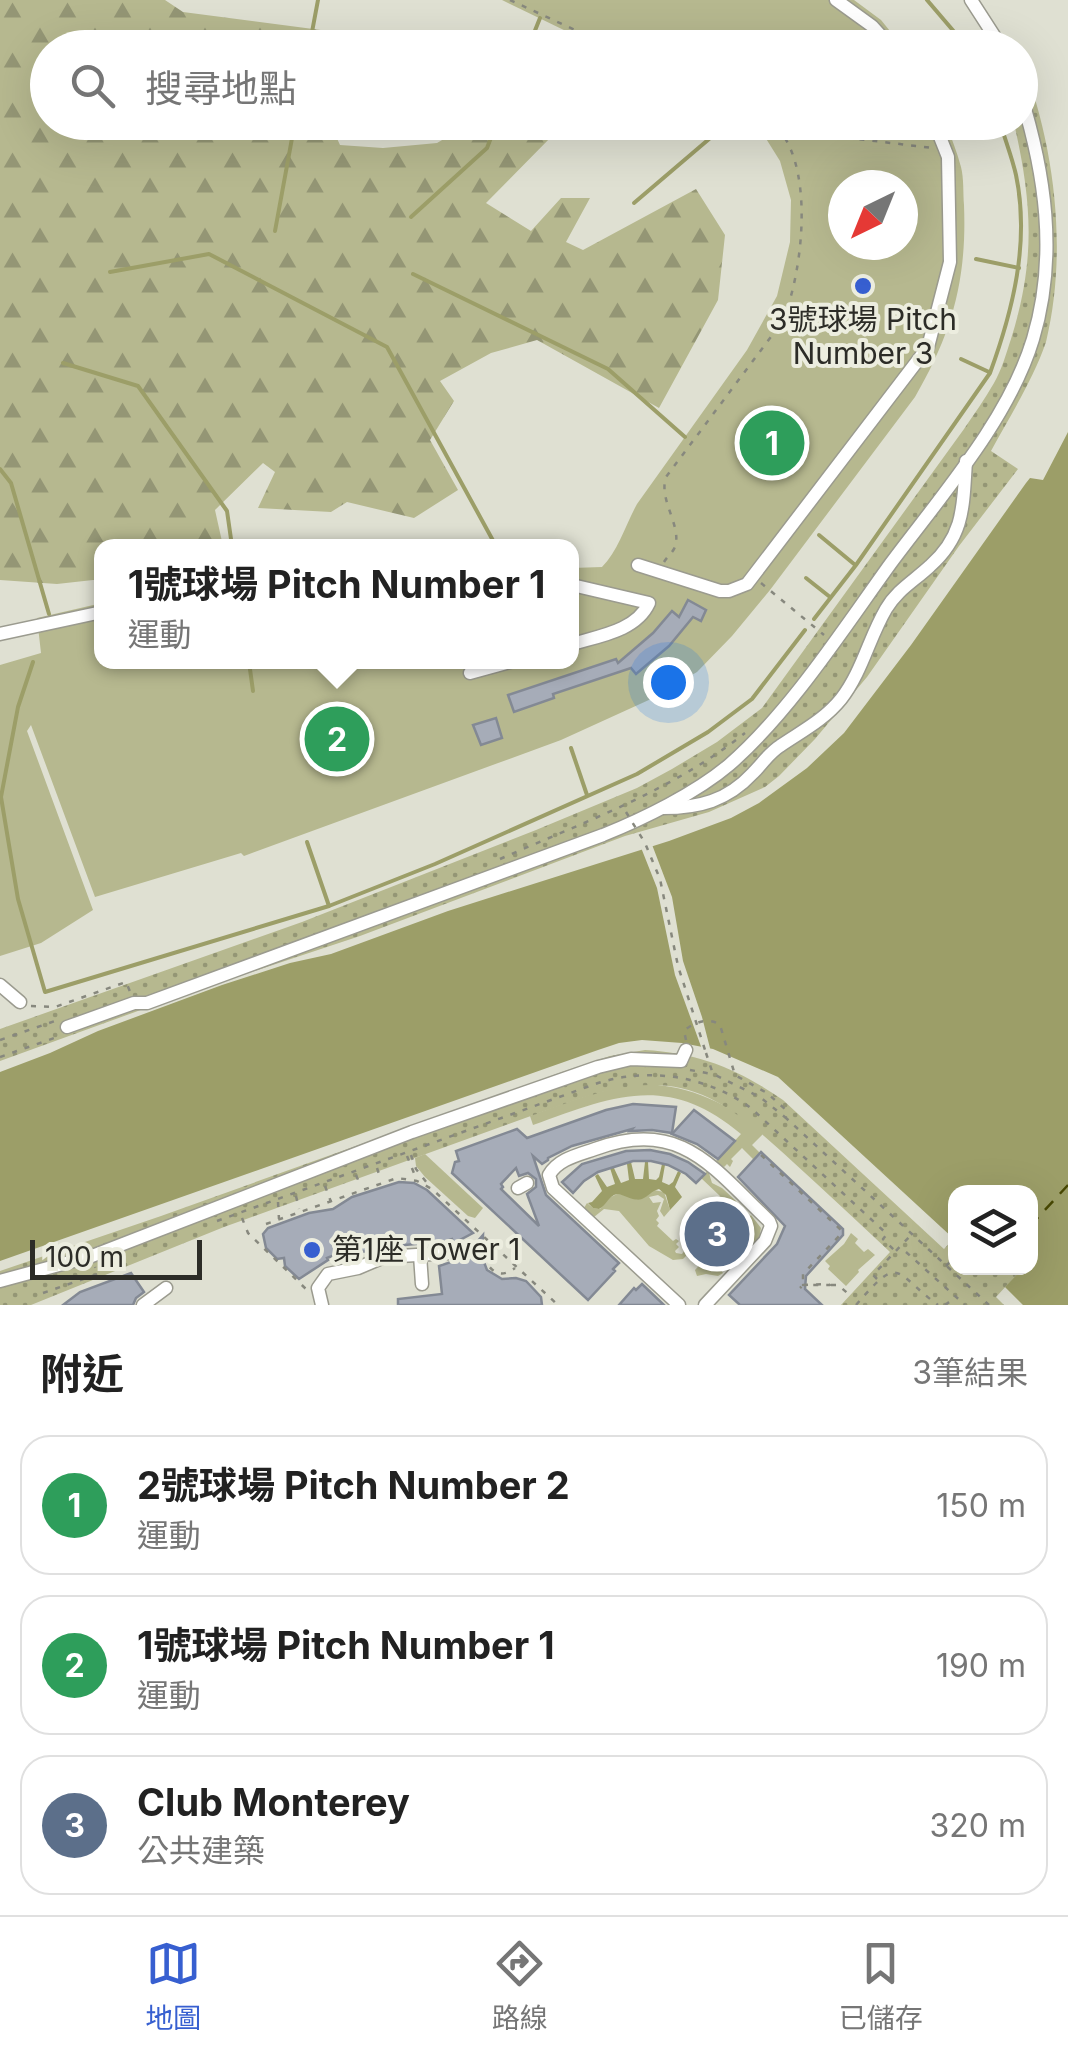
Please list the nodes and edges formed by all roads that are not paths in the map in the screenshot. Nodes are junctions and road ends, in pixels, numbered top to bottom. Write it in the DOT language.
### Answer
graph roads {
  1 [pos="836,0"];
  2 [pos="972,0"];
  3 [pos="876,30"];
  4 [pos="991,30"];
  5 [pos="941,140"];
  6 [pos="1035,140"];
  7 [pos="966,460"];
  8 [pos="638,565"];
  9 [pos="579,587"];
  10 [pos="94,614"];
  11 [pos="0,634"];
  12 [pos="579,642"];
  13 [pos="485,669"];
  14 [pos="470,673"];
  15 [pos="660,808"];
  16 [pos="0,984"];
  17 [pos="20,1002"];
  18 [pos="65,1023"];
  19 [pos="686,1050"];
  20 [pos="449,1253"];
  21 [pos="420,1255"];
  22 [pos="0,1280"];
  23 [pos="422,1284"];
  24 [pos="166,1288"];
  25 [pos="710,1303"];
  26 [pos="144,1305"];
  27 [pos="322,1305"];
  28 [pos="679,1305"];
  1 -- 3 [label="street"];
  2 -- 4 [label="street"];
  5 -- 8 [label="street"];
  6 -- 7 [label="street"];
  7 -- 15 [label="street"];
  7 -- 15 [label="street"];
  9 -- 12 [label="street"];
  10 -- 11 [label="street"];
  13 -- 14 [label="street"];
  15 -- 18 [label="street"];
  16 -- 17 [label="street"];
  19 -- 22 [label="street"];
  20 -- 21 [label="street"];
  21 -- 23 [label="street"];
  21 -- 27 [label="street"];
  24 -- 26 [label="street"];
  25 -- 28 [label="street"];
}
